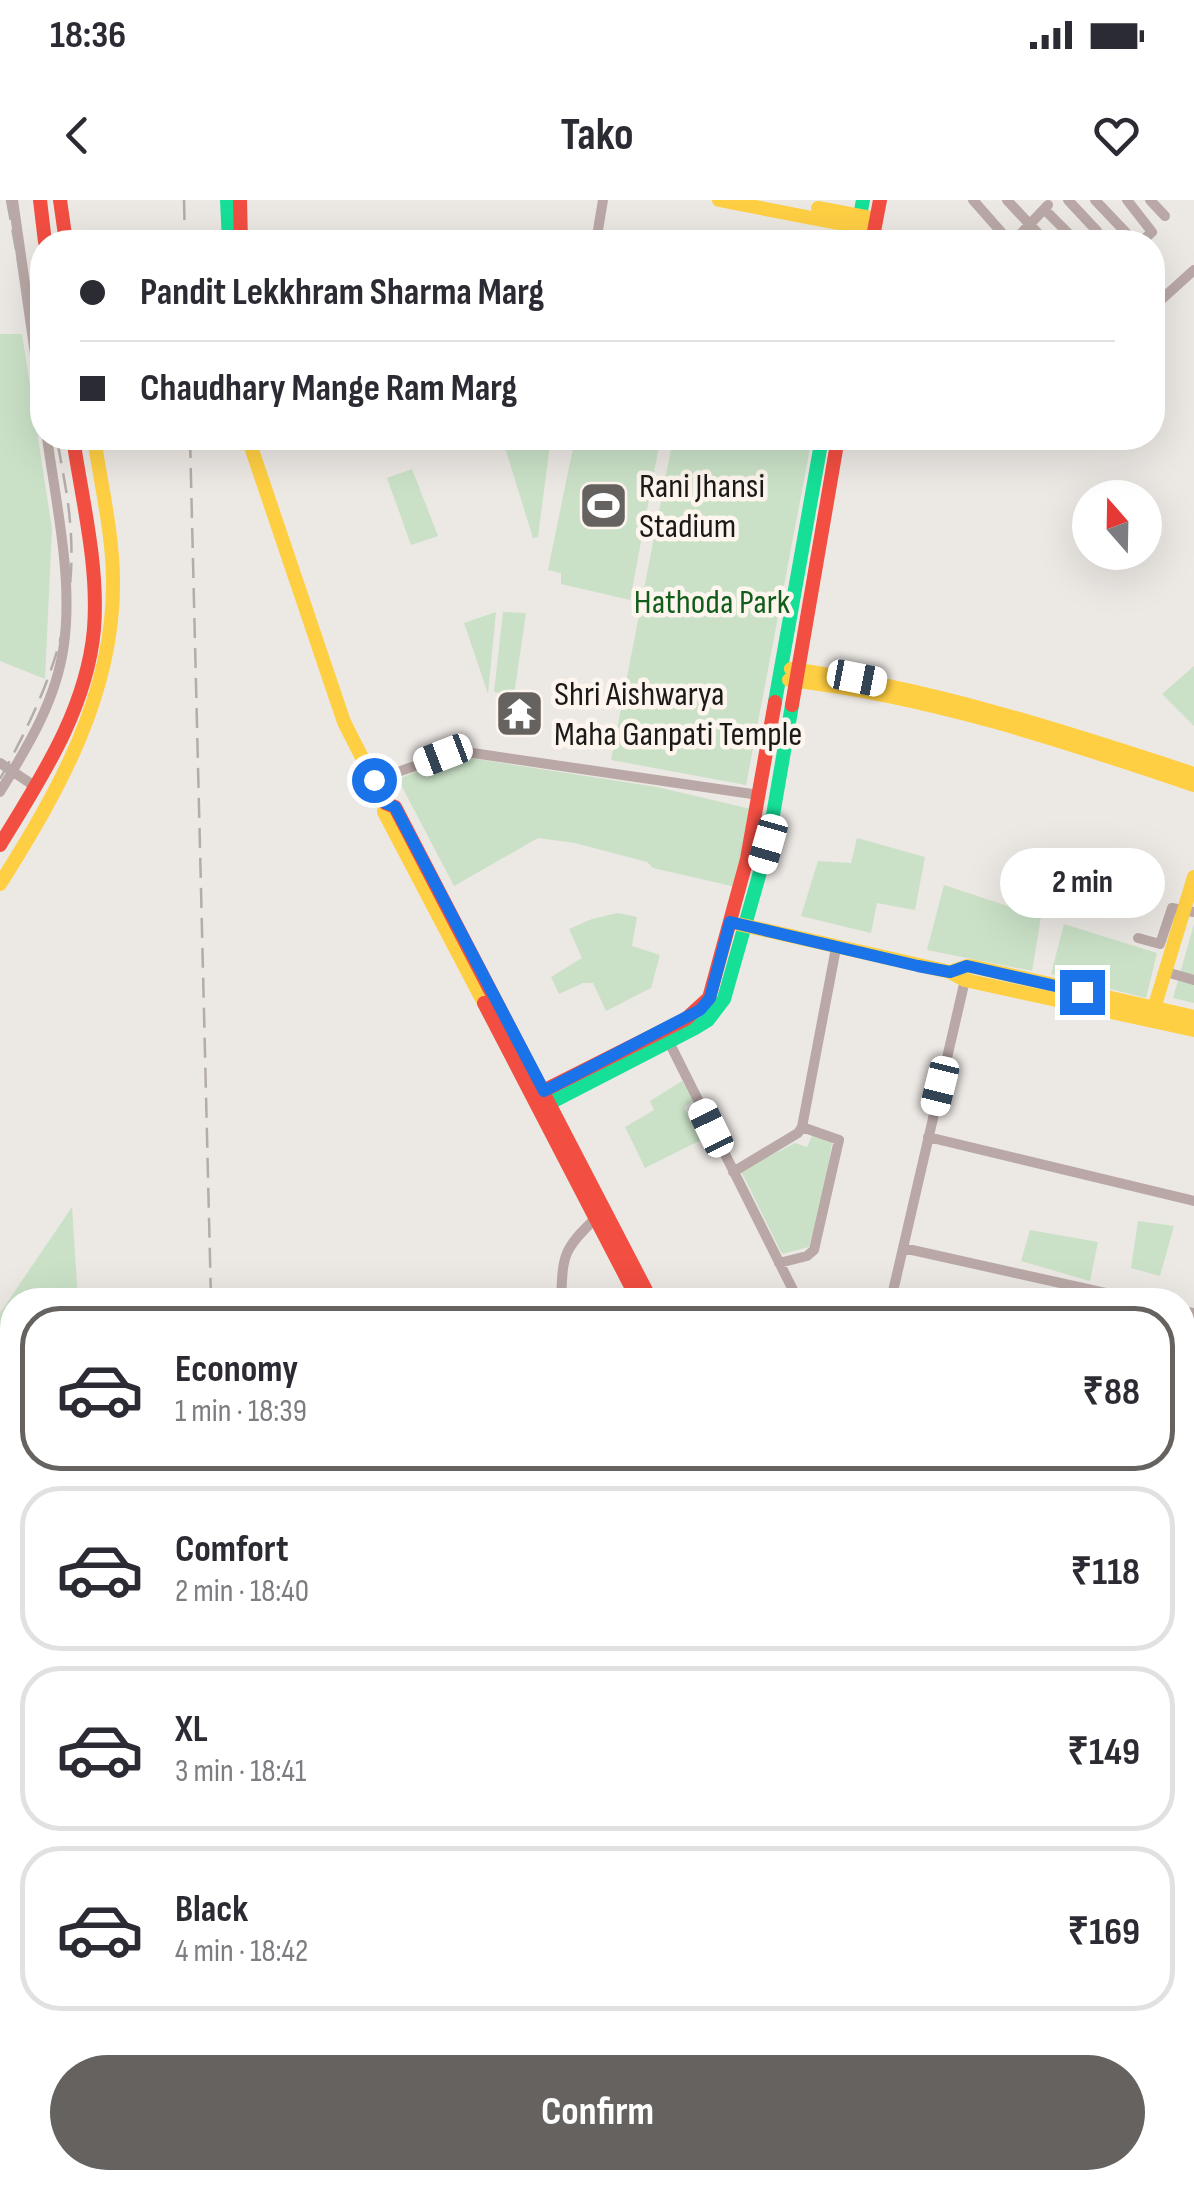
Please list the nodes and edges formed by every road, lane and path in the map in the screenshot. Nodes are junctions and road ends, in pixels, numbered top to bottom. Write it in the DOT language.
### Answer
graph roads {
  1 [pos="13,200"];
  2 [pos="40,200"];
  3 [pos="60,200"];
  4 [pos="227,200"];
  5 [pos="240,200"];
  6 [pos="603,200"];
  7 [pos="719,200"];
  8 [pos="771,200"];
  9 [pos="880,200"];
  10 [pos="973,200"];
  11 [pos="1006,200"];
  12 [pos="1068,200"];
  13 [pos="1095,200"];
  14 [pos="1127,200"];
  15 [pos="1150,200"];
  16 [pos="1047,204"];
  17 [pos="844,206"];
  18 [pos="860,214"];
  19 [pos="1165,216"];
  20 [pos="1029,225"];
  21 [pos="44,230"];
  22 [pos="64,230"];
  23 [pos="228,230"];
  24 [pos="241,230"];
  25 [pos="598,230"];
  26 [pos="874,230"];
  27 [pos="1000,230"];
  28 [pos="1024,230"];
  29 [pos="1034,230"];
  30 [pos="1068,230"];
  31 [pos="1096,230"];
  32 [pos="1126,230"];
  33 [pos="1150,230"];
  34 [pos="1194,270"];
  35 [pos="1165,296"];
  36 [pos="30,319"];
  37 [pos="49,450"];
  38 [pos="74,450"];
  39 [pos="96,450"];
  40 [pos="256,450"];
  41 [pos="820,450"];
  42 [pos="836,450"];
  43 [pos="780,674"];
  44 [pos="797,675"];
  45 [pos="0,763"];
  46 [pos="13,771"];
  47 [pos="1194,774"];
  48 [pos="374,780"];
  49 [pos="1194,784"];
  50 [pos="36,787"];
  51 [pos="0,792"];
  52 [pos="758,795"];
  53 [pos="0,845"];
  54 [pos="1194,877"];
  55 [pos="0,884"];
  56 [pos="1192,911"];
  57 [pos="738,924"];
  58 [pos="770,932"];
  59 [pos="1138,938"];
  60 [pos="739,948"];
  61 [pos="836,948"];
  62 [pos="950,972"];
  63 [pos="1174,974"];
  64 [pos="965,980"];
  65 [pos="1194,980"];
  66 [pos="1157,1015"];
  67 [pos="1194,1018"];
  68 [pos="1194,1030"];
  69 [pos="670,1042"];
  70 [pos="542,1100"];
  71 [pos="802,1126"];
  72 [pos="928,1137"];
  73 [pos="733,1172"];
  74 [pos="1194,1200"];
  75 [pos="595,1218"];
  76 [pos="903,1248"];
  77 [pos="779,1263"];
  78 [pos="562,1288"];
  79 [pos="632,1288"];
  80 [pos="644,1288"];
  81 [pos="792,1288"];
  82 [pos="894,1288"];
  83 [pos="1083,1288"];
  1 -- 36 [label="street"];
  2 -- 21 [label="main road"];
  3 -- 22 [label="main road"];
  4 -- 23 [label="main road"];
  5 -- 24 [label="main road"];
  6 -- 25 [label="street"];
  7 -- 18 [label="main road"];
  8 -- 17 [label="main road"];
  9 -- 26 [label="main road"];
  10 -- 27 [label="street"];
  11 -- 20 [label="street"];
  12 -- 31 [label="street"];
  13 -- 32 [label="street"];
  14 -- 33 [label="street"];
  15 -- 19 [label="street"];
  16 -- 20 [label="street"];
  16 -- 30 [label="street"];
  17 -- 18 [label="main road"];
  20 -- 28 [label="street"];
  20 -- 29 [label="street"];
  34 -- 35 [label="street"];
  37 -- 46 [label="street"];
  38 -- 50 [label="main road"];
  39 -- 55 [label="main road"];
  40 -- 48 [label="main road"];
  41 -- 43 [label="main road"];
  42 -- 44 [label="main road"];
  43 -- 44 [label="main road"];
  43 -- 52 [label="main road"];
  44 -- 47 [label="main road"];
  44 -- 49 [label="main road"];
  44 -- 57 [label="main road"];
  45 -- 46 [label="street"];
  46 -- 50 [label="street"];
  46 -- 51 [label="street"];
  48 -- 52 [label="street"];
  48 -- 70 [label="main road"];
  50 -- 53 [label="main road"];
  52 -- 57 [label="main road"];
  54 -- 56 [label="main road"];
  56 -- 59 [label="street"];
  56 -- 63 [label="main road"];
  56 -- 66 [label="main road"];
  57 -- 58 [label="main road"];
  57 -- 60 [label="main road"];
  57 -- 70 [label="main road"];
  58 -- 60 [label="main road"];
  58 -- 61 [label="main road"];
  60 -- 69 [label="main road"];
  61 -- 62 [label="main road"];
  61 -- 71 [label="street"];
  62 -- 64 [label="main road"];
  62 -- 66 [label="main road"];
  63 -- 65 [label="street"];
  63 -- 66 [label="main road"];
  64 -- 66 [label="main road"];
  64 -- 72 [label="street"];
  66 -- 67 [label="main road"];
  66 -- 68 [label="main road"];
  69 -- 70 [label="main road"];
  69 -- 73 [label="street"];
  70 -- 75 [label="main road"];
  70 -- 80 [label="main road"];
  71 -- 73 [label="street"];
  71 -- 77 [label="street"];
  72 -- 74 [label="street"];
  72 -- 76 [label="street"];
  73 -- 77 [label="street"];
  75 -- 78 [label="street"];
  75 -- 79 [label="main road"];
  76 -- 82 [label="street"];
  76 -- 83 [label="street"];
  77 -- 81 [label="street"];
}
